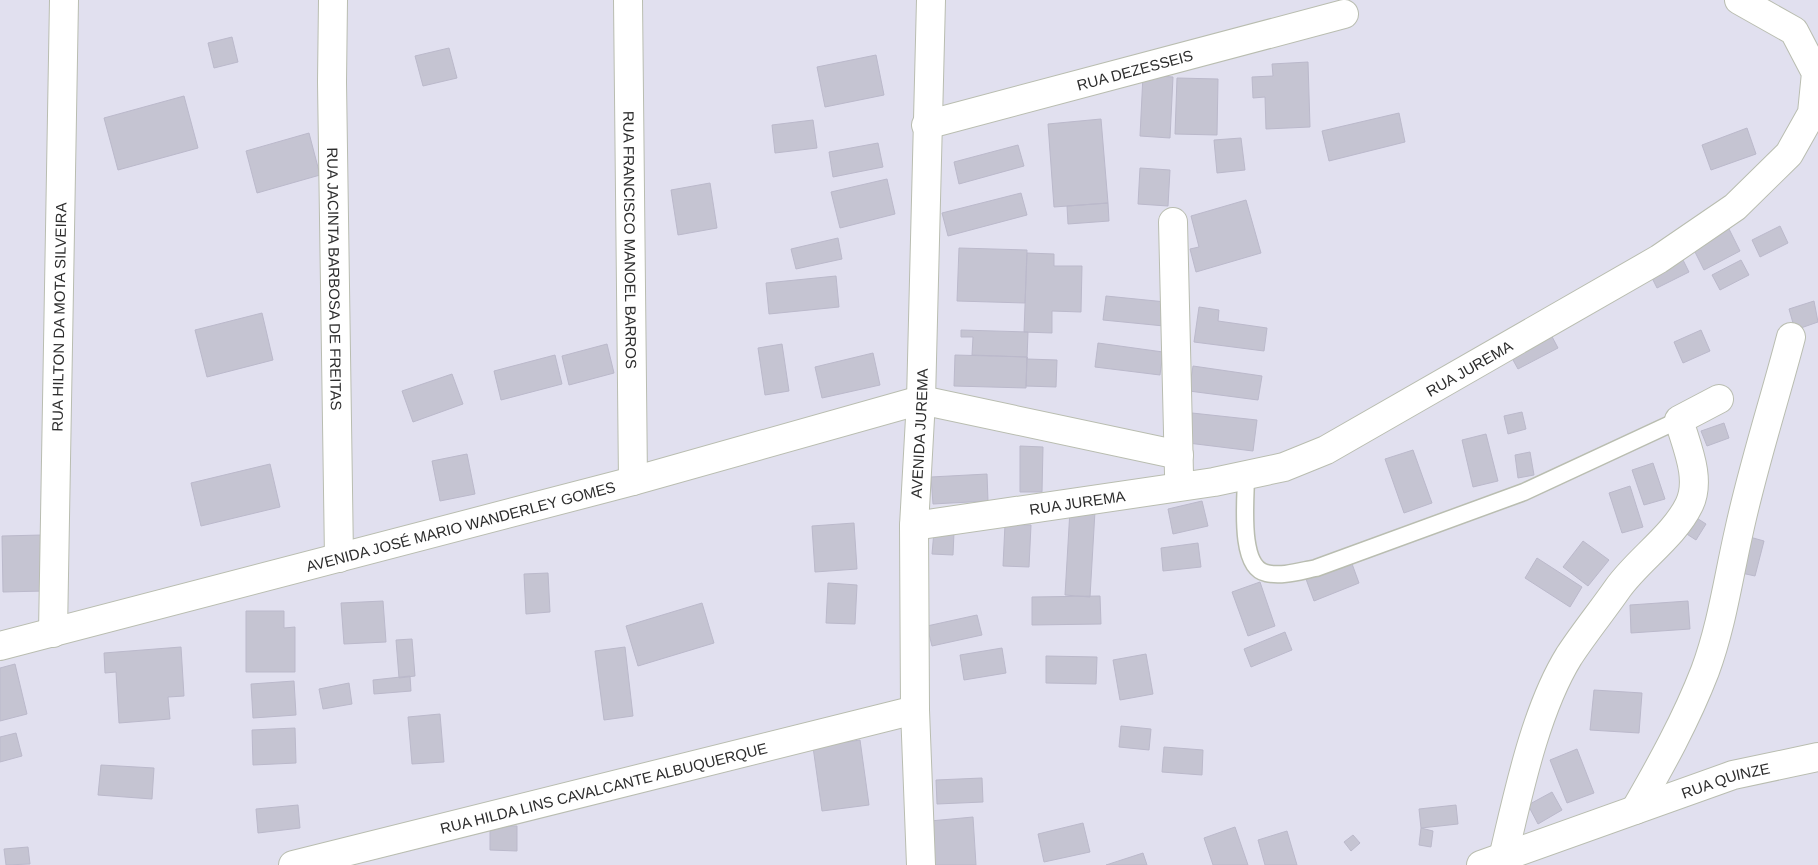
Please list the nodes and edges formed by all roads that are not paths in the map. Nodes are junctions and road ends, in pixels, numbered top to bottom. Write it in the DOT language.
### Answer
graph roads {
  1 [pos="64,0"];
  2 [pos="333,0"];
  3 [pos="628,0"];
  4 [pos="930,0"];
  5 [pos="1739,0"];
  6 [pos="1344,14"];
  7 [pos="926,125"];
  8 [pos="1173,222"];
  9 [pos="1791,337"];
  10 [pos="1720,398"];
  11 [pos="921,400"];
  12 [pos="1678,420"];
  13 [pos="1179,455"];
  14 [pos="1246,476"];
  15 [pos="633,481"];
  16 [pos="1180,488"];
  17 [pos="914,526"];
  18 [pos="339,558"];
  19 [pos="53,633"];
  20 [pos="0,646"];
  21 [pos="915,710"];
  22 [pos="1818,756"];
  23 [pos="1635,810"];
  24 [pos="1492,861"];
  25 [pos="293,865"];
  26 [pos="921,865"];
  1 -- 19 [label="street, RUA HILTON DA MOTA SILVEIRA"];
  2 -- 18 [label="street, RUA JACINTA BARBOSA DE FREITAS"];
  3 -- 15 [label="street, RUA FRANCISCO MANOEL BARROS"];
  4 -- 7 [label="street, AVENIDA JUREMA"];
  5 -- 14 [label="street, RUA JUREMA"];
  6 -- 7 [label="street, RUA DEZESSEIS"];
  7 -- 11 [label="street, AVENIDA JUREMA"];
  8 -- 13 [label="street"];
  9 -- 23 [label="street"];
  10 -- 12 [label="street"];
  11 -- 13 [label="street"];
  11 -- 15 [label="street, AVENIDA JOSÉ MARIO WANDERLEY GOMES"];
  11 -- 17 [label="street, AVENIDA JUREMA"];
  12 -- 14 [label="lane"];
  12 -- 24 [label="street"];
  13 -- 16 [label="street"];
  14 -- 16 [label="street, RUA JUREMA"];
  15 -- 18 [label="street, AVENIDA JOSÉ MARIO WANDERLEY GOMES"];
  16 -- 17 [label="street, RUA JUREMA"];
  17 -- 21 [label="street, AVENIDA JUREMA"];
  18 -- 19 [label="street, AVENIDA JOSÉ MARIO WANDERLEY GOMES"];
  19 -- 20 [label="street, AVENIDA JOSÉ MARIO WANDERLEY GOMES"];
  21 -- 25 [label="street, RUA HILDA LINS CAVALCANTE ALBUQUERQUE"];
  21 -- 26 [label="street, AVENIDA JUREMA"];
  22 -- 23 [label="street, RUA QUINZE"];
  23 -- 24 [label="street, RUA QUINZE"];
}
